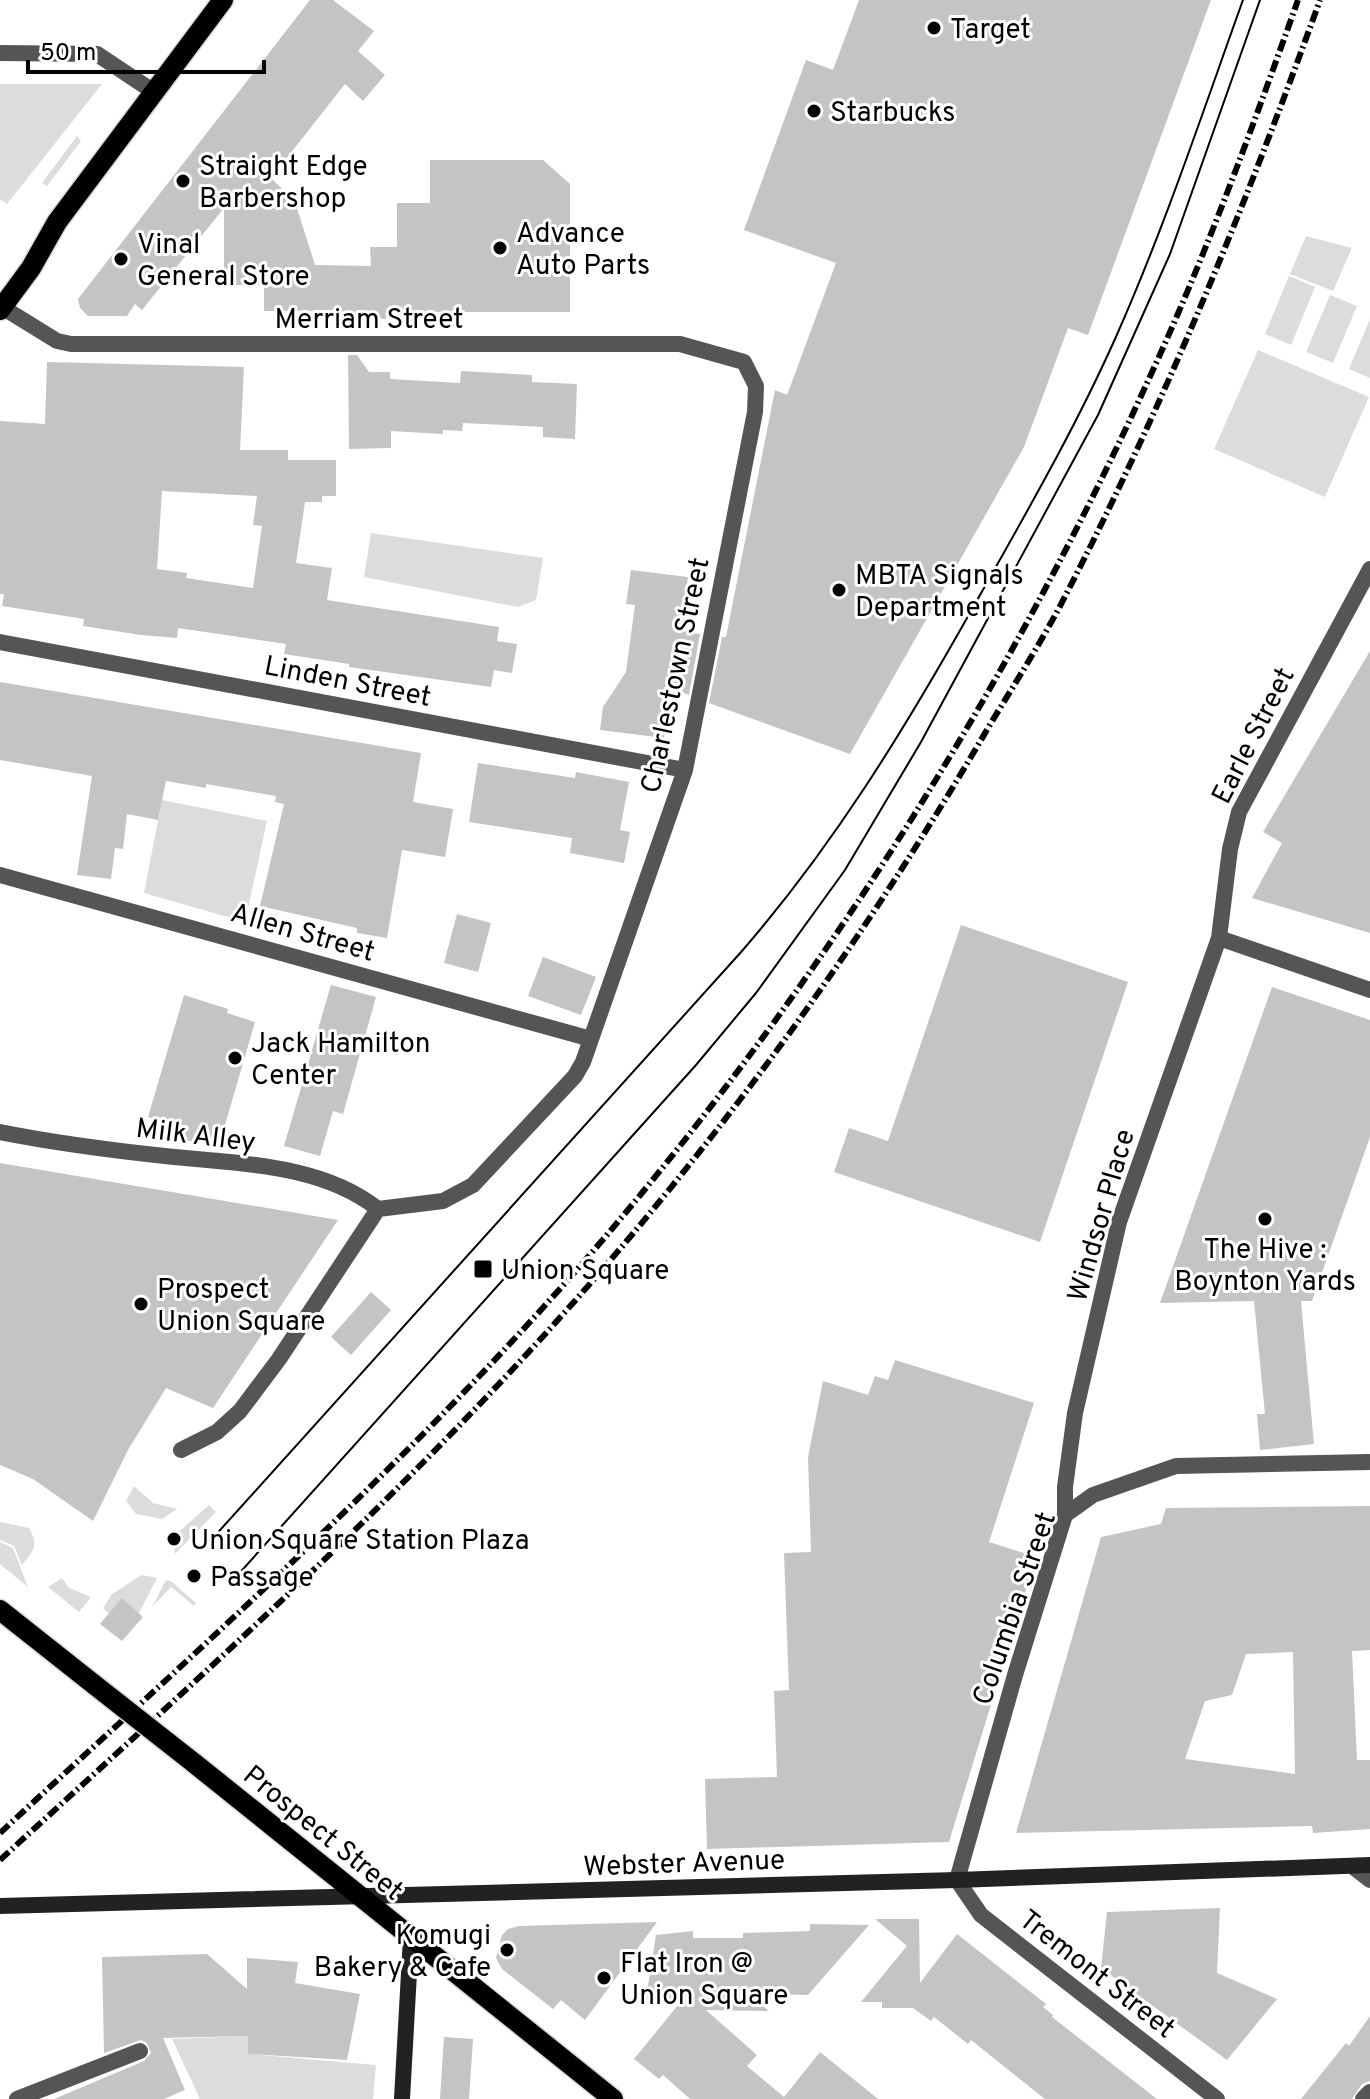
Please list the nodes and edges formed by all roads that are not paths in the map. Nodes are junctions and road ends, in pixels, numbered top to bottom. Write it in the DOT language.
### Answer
graph roads {
  1 [pos="223,0"];
  2 [pos="0,53"];
  3 [pos="154,92"];
  4 [pos="1,308"];
  5 [pos="744,362"];
  6 [pos="1370,569"];
  7 [pos="0,642"];
  8 [pos="685,770"];
  9 [pos="0,875"];
  10 [pos="1219,938"];
  11 [pos="1370,990"];
  12 [pos="591,1039"];
  13 [pos="0,1132"];
  14 [pos="378,1209"];
  15 [pos="181,1450"];
  16 [pos="1370,1462"];
  17 [pos="1065,1515"];
  18 [pos="0,1610"];
  19 [pos="1370,1865"];
  20 [pos="1352,1866"];
  21 [pos="957,1880"];
  22 [pos="1370,1880"];
  23 [pos="361,1897"];
  24 [pos="3,1906"];
  25 [pos="411,1937"];
  26 [pos="140,2051"];
  27 [pos="1370,2092"];
  28 [pos="17,2099"];
  29 [pos="402,2099"];
  30 [pos="613,2099"];
  31 [pos="1217,2099"];
  32 [pos="1363,2099"];
  1 -- 3 [label="main road"];
  2 -- 3 [label="street"];
  3 -- 4 [label="main road"];
  4 -- 5 [label="street, Merriam Street"];
  5 -- 8 [label="street, Charlestown Street"];
  6 -- 10 [label="street, Earle Street"];
  7 -- 8 [label="street, Linden Street"];
  8 -- 12 [label="street, Charlestown Street"];
  9 -- 12 [label="street, Allen Street"];
  10 -- 11 [label="street"];
  10 -- 17 [label="street, Windsor Place"];
  12 -- 14 [label="street, Charlestown Street"];
  13 -- 14 [label="street, Milk Alley"];
  14 -- 15 [label="street"];
  16 -- 17 [label="street, Columbia Street"];
  17 -- 21 [label="street, Columbia Street"];
  18 -- 23 [label="main road, Prospect Street, bridge"];
  19 -- 20 [label="main road, Webster Avenue"];
  20 -- 21 [label="main road, Webster Avenue"];
  20 -- 22 [label="street"];
  21 -- 23 [label="main road, Webster Avenue"];
  21 -- 31 [label="street, Tremont Street"];
  23 -- 24 [label="main road, Webster Avenue"];
  23 -- 25 [label="main road, Prospect Street"];
  25 -- 29 [label="main road"];
  25 -- 30 [label="main road, Prospect Street"];
  26 -- 28 [label="street"];
  27 -- 32 [label="street"];
}
